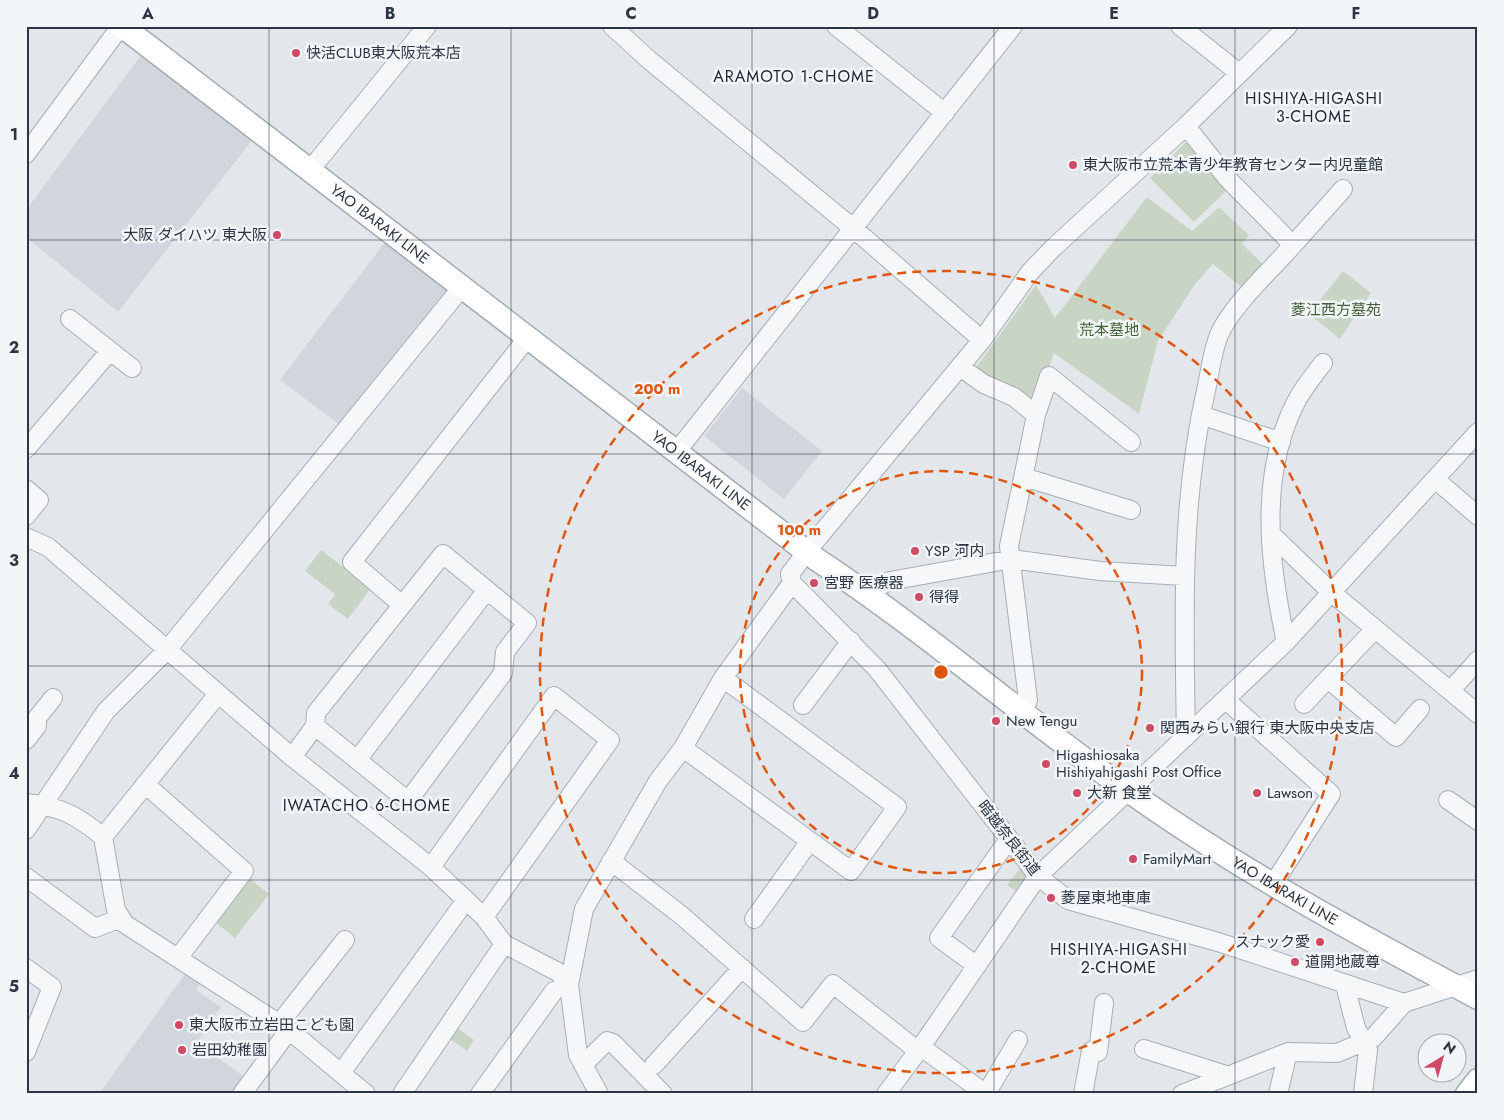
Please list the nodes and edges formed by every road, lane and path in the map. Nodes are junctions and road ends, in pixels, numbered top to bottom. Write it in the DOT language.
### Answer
graph roads {
  1 [pos="612,26"];
  2 [pos="836,26"];
  3 [pos="1013,26"];
  4 [pos="1180,26"];
  5 [pos="1288,26"];
  6 [pos="126,27"];
  7 [pos="423,28"];
  8 [pos="1239,73"];
  9 [pos="948,110"];
  10 [pos="1186,126"];
  11 [pos="26,154"];
  12 [pos="310,170"];
  13 [pos="1343,189"];
  14 [pos="854,229"];
  15 [pos="1293,245"];
  16 [pos="462,287"];
  17 [pos="70,319"];
  18 [pos="528,337"];
  19 [pos="982,340"];
  20 [pos="110,351"];
  21 [pos="1322,363"];
  22 [pos="960,366"];
  23 [pos="132,368"];
  24 [pos="1036,415"];
  25 [pos="1200,415"];
  26 [pos="1478,432"];
  27 [pos="1131,442"];
  28 [pos="1281,442"];
  29 [pos="26,449"];
  30 [pos="678,451"];
  31 [pos="1024,477"];
  32 [pos="1435,480"];
  33 [pos="26,489"];
  34 [pos="1131,510"];
  35 [pos="26,516"];
  36 [pos="1478,516"];
  37 [pos="1271,534"];
  38 [pos="26,537"];
  39 [pos="807,551"];
  40 [pos="1012,559"];
  41 [pos="1184,576"];
  42 [pos="792,583"];
  43 [pos="487,590"];
  44 [pos="866,592"];
  45 [pos="1332,593"];
  46 [pos="402,605"];
  47 [pos="1375,629"];
  48 [pos="851,640"];
  49 [pos="1286,642"];
  50 [pos="167,650"];
  51 [pos="1478,660"];
  52 [pos="723,678"];
  53 [pos="1328,679"];
  54 [pos="1450,691"];
  55 [pos="218,694"];
  56 [pos="52,698"];
  57 [pos="1226,700"];
  58 [pos="803,704"];
  59 [pos="1304,704"];
  60 [pos="1420,708"];
  61 [pos="1022,711"];
  62 [pos="1478,714"];
  63 [pos="315,726"];
  64 [pos="1186,737"];
  65 [pos="26,740"];
  66 [pos="683,748"];
  67 [pos="292,757"];
  68 [pos="357,760"];
  69 [pos="145,784"];
  70 [pos="1128,791"];
  71 [pos="1448,800"];
  72 [pos="34,804"];
  73 [pos="1478,821"];
  74 [pos="26,830"];
  75 [pos="104,837"];
  76 [pos="1009,838"];
  77 [pos="810,841"];
  78 [pos="612,861"];
  79 [pos="431,867"];
  80 [pos="1038,876"];
  81 [pos="26,877"];
  82 [pos="1272,886"];
  83 [pos="466,900"];
  84 [pos="484,917"];
  85 [pos="121,918"];
  86 [pos="754,919"];
  87 [pos="345,940"];
  88 [pos="504,944"];
  89 [pos="178,958"];
  90 [pos="977,966"];
  91 [pos="26,968"];
  92 [pos="742,968"];
  93 [pos="1478,979"];
  94 [pos="1345,985"];
  95 [pos="1455,986"];
  96 [pos="562,988"];
  97 [pos="1478,998"];
  98 [pos="1104,1003"];
  99 [pos="1404,1003"];
  100 [pos="284,1027"];
  101 [pos="1018,1040"];
  102 [pos="1363,1042"];
  103 [pos="920,1049"];
  104 [pos="1144,1049"];
  105 [pos="26,1052"];
  106 [pos="1288,1052"];
  107 [pos="584,1064"];
  108 [pos="654,1065"];
  109 [pos="341,1073"];
  110 [pos="1226,1075"];
  111 [pos="1478,1080"];
  112 [pos="242,1094"];
  113 [pos="366,1094"];
  114 [pos="402,1094"];
  115 [pos="480,1094"];
  116 [pos="598,1094"];
  117 [pos="663,1094"];
  118 [pos="886,1094"];
  119 [pos="986,1094"];
  120 [pos="1083,1094"];
  121 [pos="1182,1094"];
  122 [pos="1278,1094"];
  123 [pos="1363,1094"];
  124 [pos="1466,1094"];
  1 -- 14 [label="street"];
  2 -- 9 [label="street"];
  3 -- 9 [label="street"];
  4 -- 8 [label="street"];
  5 -- 8 [label="street"];
  6 -- 11 [label="street"];
  6 -- 12 [label="main road, YAO IBARAKI LINE"];
  7 -- 12 [label="street"];
  8 -- 10 [label="street"];
  9 -- 14 [label="street"];
  10 -- 15 [label="street"];
  10 -- 19 [label="street"];
  12 -- 16 [label="main road, YAO IBARAKI LINE"];
  13 -- 15 [label="street"];
  14 -- 19 [label="street"];
  14 -- 30 [label="street"];
  15 -- 25 [label="street"];
  16 -- 18 [label="main road, YAO IBARAKI LINE"];
  16 -- 50 [label="street"];
  17 -- 20 [label="street"];
  18 -- 30 [label="main road, YAO IBARAKI LINE"];
  18 -- 46 [label="street"];
  19 -- 22 [label="street"];
  20 -- 23 [label="street"];
  20 -- 29 [label="street"];
  21 -- 28 [label="street"];
  22 -- 24 [label="street"];
  22 -- 39 [label="street"];
  24 -- 27 [label="street"];
  24 -- 31 [label="street"];
  25 -- 28 [label="street"];
  25 -- 41 [label="street"];
  26 -- 32 [label="street"];
  28 -- 37 [label="street"];
  30 -- 39 [label="main road, YAO IBARAKI LINE"];
  31 -- 34 [label="street"];
  31 -- 40 [label="street"];
  32 -- 36 [label="street"];
  32 -- 45 [label="street"];
  33 -- 35 [label="street"];
  37 -- 45 [label="street"];
  37 -- 49 [label="street"];
  38 -- 50 [label="street"];
  39 -- 42 [label="street"];
  39 -- 44 [label="main road, YAO IBARAKI LINE"];
  40 -- 41 [label="street"];
  40 -- 44 [label="street"];
  40 -- 61 [label="street"];
  41 -- 64 [label="street"];
  42 -- 48 [label="street, 暗越奈良街道"];
  42 -- 52 [label="street"];
  43 -- 46 [label="street"];
  43 -- 68 [label="street"];
  43 -- 68 [label="street"];
  44 -- 61 [label="main road, YAO IBARAKI LINE"];
  45 -- 47 [label="street"];
  45 -- 49 [label="street"];
  46 -- 63 [label="street"];
  47 -- 53 [label="street"];
  47 -- 54 [label="street"];
  48 -- 58 [label="street"];
  48 -- 76 [label="street, 暗越奈良街道"];
  49 -- 57 [label="street"];
  50 -- 55 [label="street"];
  50 -- 72 [label="street"];
  51 -- 54 [label="street"];
  52 -- 66 [label="street"];
  52 -- 77 [label="street"];
  53 -- 59 [label="street"];
  53 -- 60 [label="street"];
  54 -- 62 [label="street"];
  55 -- 67 [label="street"];
  55 -- 69 [label="street"];
  56 -- 65 [label="street"];
  57 -- 64 [label="street"];
  57 -- 82 [label="street"];
  61 -- 70 [label="main road, YAO IBARAKI LINE"];
  63 -- 67 [label="street"];
  63 -- 68 [label="street"];
  64 -- 70 [label="street"];
  66 -- 77 [label="street"];
  66 -- 78 [label="street"];
  67 -- 79 [label="street"];
  69 -- 75 [label="street"];
  69 -- 89 [label="street"];
  70 -- 80 [label="street"];
  70 -- 82 [label="main road, YAO IBARAKI LINE"];
  71 -- 73 [label="street"];
  72 -- 74 [label="street"];
  72 -- 75 [label="street"];
  75 -- 85 [label="street"];
  76 -- 80 [label="street, 暗越奈良街道"];
  76 -- 90 [label="street"];
  77 -- 86 [label="street"];
  78 -- 92 [label="street"];
  78 -- 96 [label="street"];
  79 -- 83 [label="street"];
  79 -- 84 [label="street"];
  80 -- 90 [label="street"];
  80 -- 94 [label="street, 暗越奈良街道"];
  81 -- 85 [label="street"];
  82 -- 95 [label="main road, YAO IBARAKI LINE"];
  83 -- 84 [label="street"];
  83 -- 109 [label="street"];
  84 -- 88 [label="street"];
  85 -- 89 [label="street"];
  87 -- 100 [label="street"];
  88 -- 96 [label="street"];
  88 -- 114 [label="street"];
  89 -- 100 [label="street"];
  90 -- 103 [label="street"];
  91 -- 105 [label="street"];
  92 -- 103 [label="street"];
  92 -- 108 [label="street"];
  93 -- 95 [label="street"];
  94 -- 99 [label="street, 暗越奈良街道"];
  94 -- 102 [label="street"];
  95 -- 97 [label="main road, YAO IBARAKI LINE"];
  95 -- 99 [label="street"];
  96 -- 107 [label="street"];
  96 -- 115 [label="street"];
  98 -- 120 [label="street"];
  99 -- 102 [label="street"];
  100 -- 109 [label="street"];
  100 -- 112 [label="street"];
  101 -- 119 [label="street"];
  102 -- 106 [label="street"];
  102 -- 123 [label="street"];
  103 -- 118 [label="street"];
  103 -- 119 [label="street"];
  104 -- 110 [label="street"];
  106 -- 110 [label="street"];
  106 -- 122 [label="street"];
  107 -- 116 [label="street"];
  107 -- 117 [label="street"];
  109 -- 113 [label="street"];
  110 -- 121 [label="street"];
  111 -- 124 [label="main road"];
}
